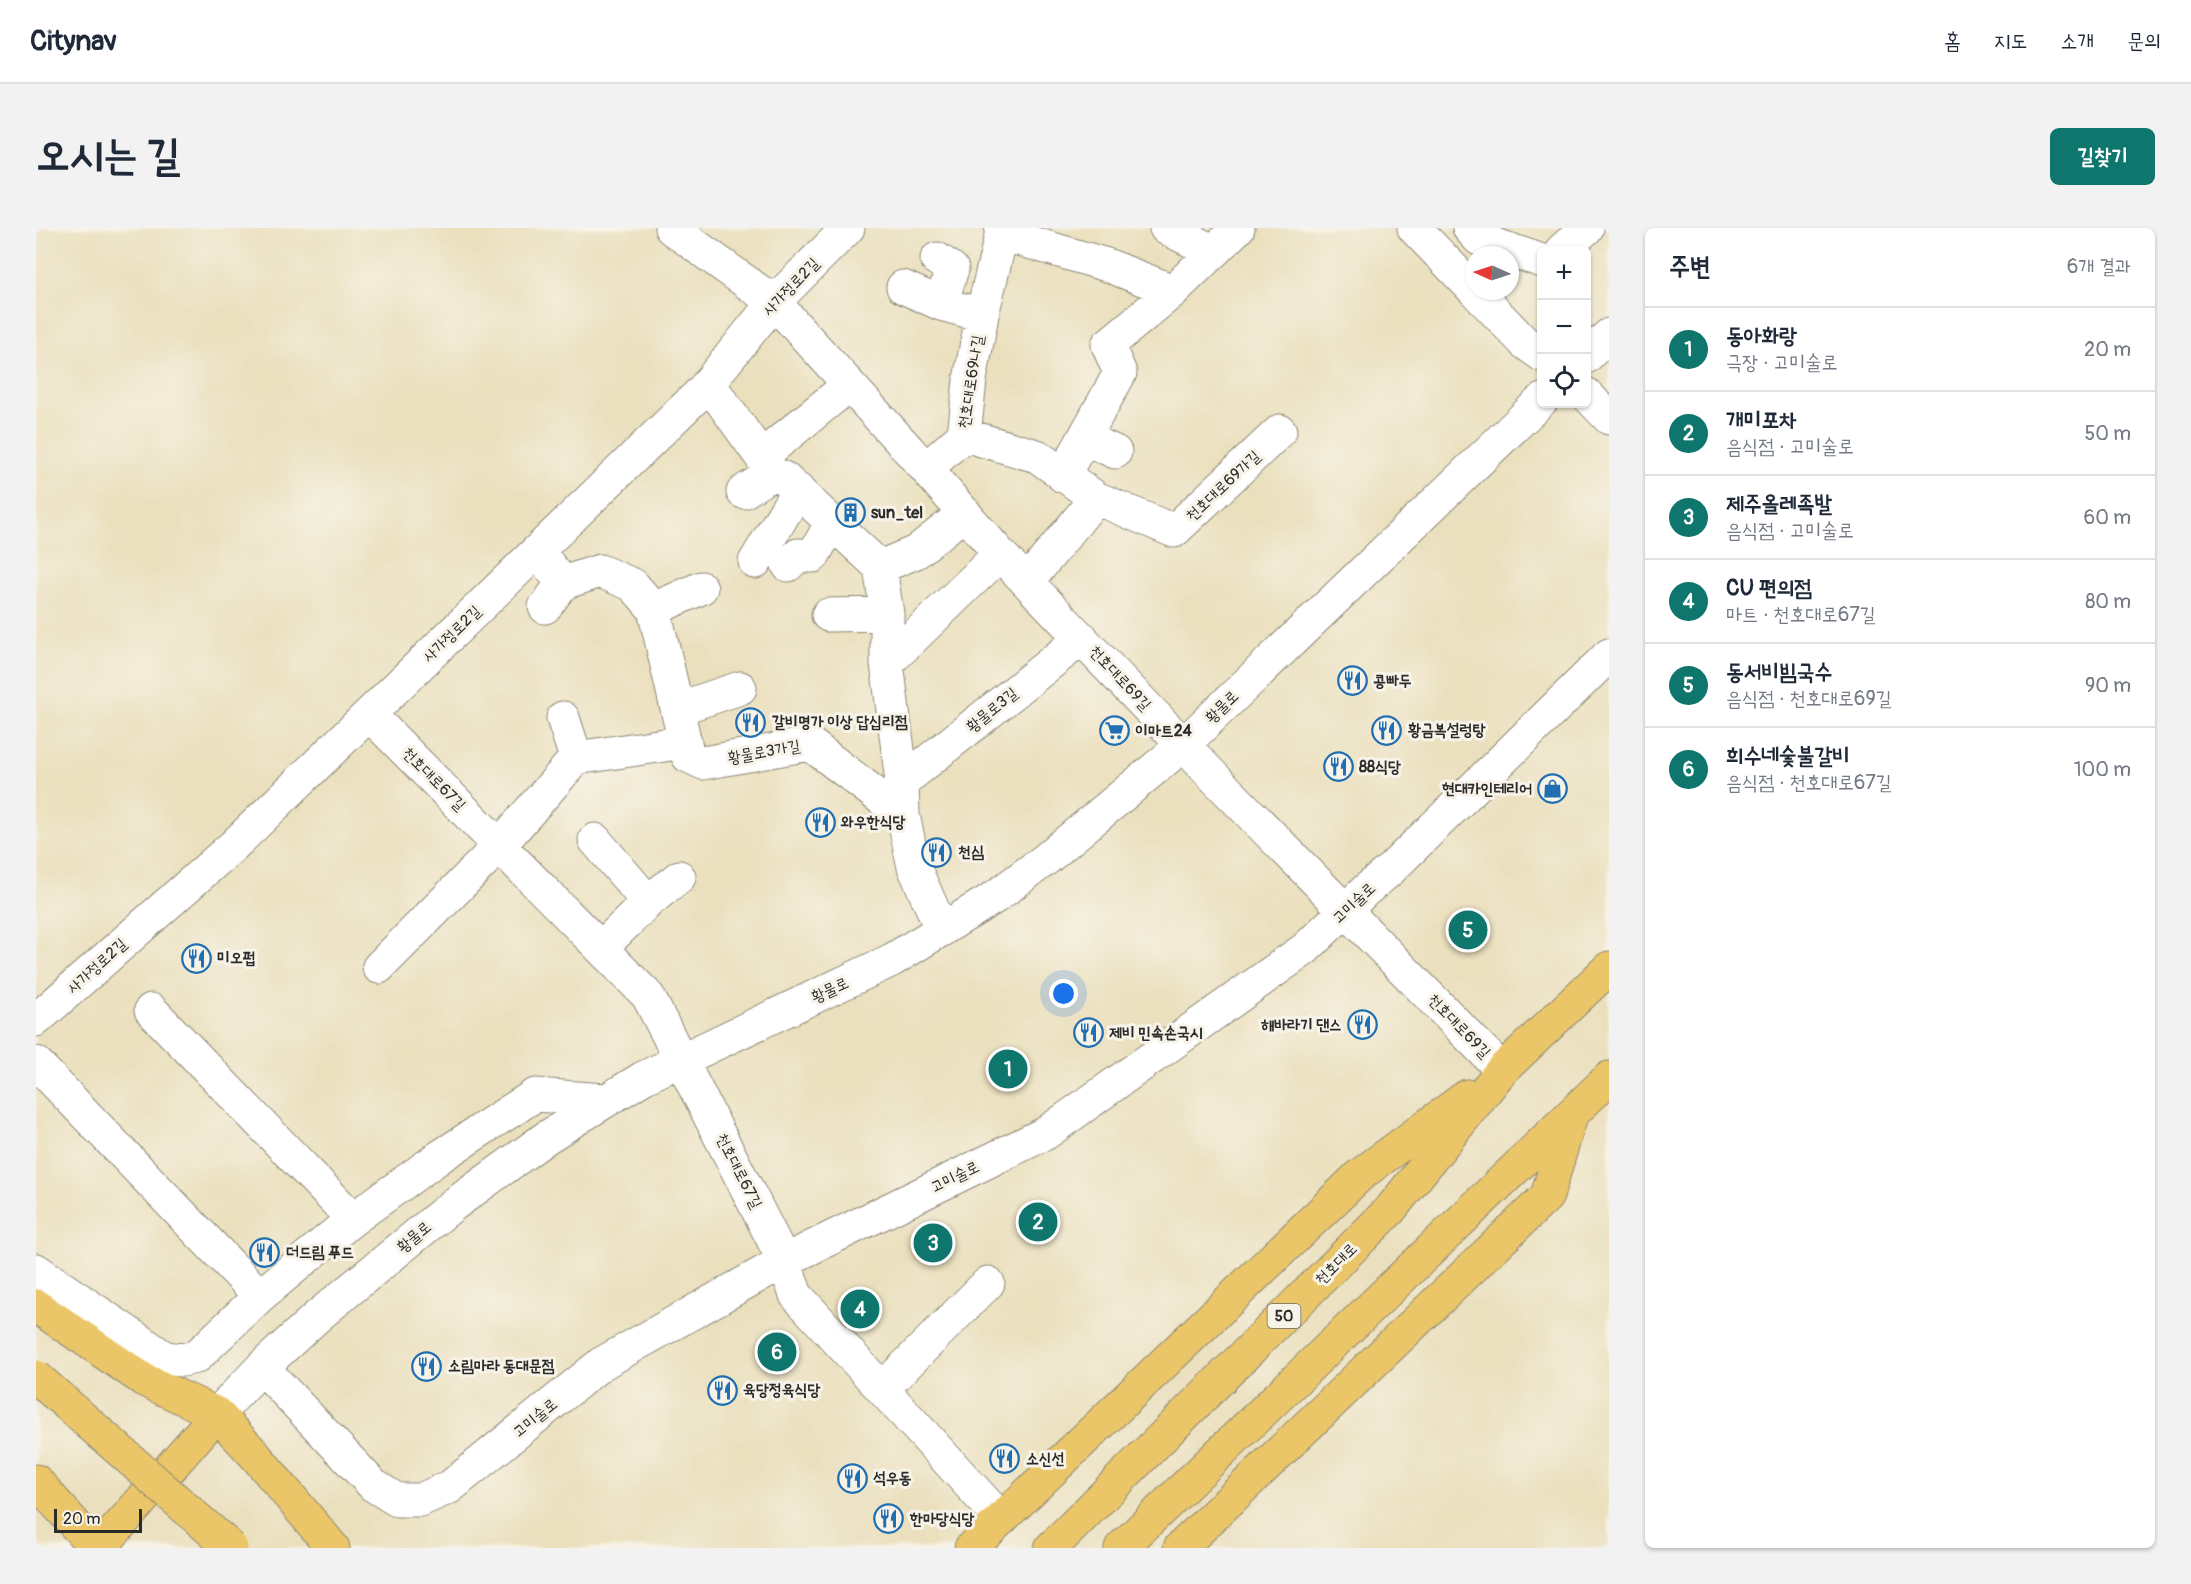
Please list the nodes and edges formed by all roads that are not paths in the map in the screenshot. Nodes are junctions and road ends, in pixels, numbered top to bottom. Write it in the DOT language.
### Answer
graph roads {
  1 [pos="670,228"];
  2 [pos="848,228"];
  3 [pos="1166,228"];
  4 [pos="1238,228"];
  5 [pos="1414,228"];
  6 [pos="1469,228"];
  7 [pos="1002,231"];
  8 [pos="1212,251"];
  9 [pos="937,259"];
  10 [pos="1537,259"];
  11 [pos="1465,282"];
  12 [pos="903,288"];
  13 [pos="1173,291"];
  14 [pos="1483,300"];
  15 [pos="774,302"];
  16 [pos="941,304"];
  17 [pos="982,315"];
  18 [pos="1609,335"];
  19 [pos="1541,354"];
  20 [pos="1590,354"];
  21 [pos="709,384"];
  22 [pos="849,386"];
  23 [pos="1591,398"];
  24 [pos="1537,405"];
  25 [pos="1609,418"];
  26 [pos="1280,431"];
  27 [pos="964,435"];
  28 [pos="1084,438"];
  29 [pos="1115,452"];
  30 [pos="926,469"];
  31 [pos="778,473"];
  32 [pos="1062,476"];
  33 [pos="742,492"];
  34 [pos="1096,498"];
  35 [pos="965,513"];
  36 [pos="832,522"];
  37 [pos="537,551"];
  38 [pos="1000,554"];
  39 [pos="755,562"];
  40 [pos="788,566"];
  41 [pos="879,567"];
  42 [pos="1028,581"];
  43 [pos="701,588"];
  44 [pos="654,609"];
  45 [pos="887,614"];
  46 [pos="828,615"];
  47 [pos="1082,638"];
  48 [pos="1609,655"];
  49 [pos="887,663"];
  50 [pos="740,688"];
  51 [pos="677,709"];
  52 [pos="369,714"];
  53 [pos="563,718"];
  54 [pos="685,742"];
  55 [pos="1183,745"];
  56 [pos="576,758"];
  57 [pos="902,782"];
  58 [pos="903,815"];
  59 [pos="595,840"];
  60 [pos="500,845"];
  61 [pos="679,877"];
  62 [pos="648,902"];
  63 [pos="1345,910"];
  64 [pos="942,930"];
  65 [pos="602,947"];
  66 [pos="379,967"];
  67 [pos="1609,968"];
  68 [pos="151,1010"];
  69 [pos="36,1020"];
  70 [pos="682,1059"];
  71 [pos="36,1063"];
  72 [pos="1502,1070"];
  73 [pos="1609,1078"];
  74 [pos="605,1100"];
  75 [pos="1571,1115"];
  76 [pos="353,1219"];
  77 [pos="784,1261"];
  78 [pos="36,1270"];
  79 [pos="988,1283"];
  80 [pos="260,1296"];
  81 [pos="36,1306"];
  82 [pos="262,1367"];
  83 [pos="36,1377"];
  84 [pos="882,1389"];
  85 [pos="217,1414"];
  86 [pos="36,1481"];
  87 [pos="1001,1519"];
  88 [pos="98,1548"];
  89 [pos="231,1548"];
  90 [pos="333,1548"];
  91 [pos="971,1548"];
  92 [pos="1051,1548"];
  93 [pos="1121,1548"];
  94 [pos="1180,1548"];
  1 -- 15 [label="street, 천호대로69길"];
  2 -- 15 [label="street, 사가정로2길"];
  3 -- 8 [label="street"];
  4 -- 8 [label="street"];
  5 -- 11 [label="street"];
  6 -- 10 [label="street"];
  7 -- 13 [label="street"];
  7 -- 17 [label="street, 천호대로69나길"];
  8 -- 13 [label="street"];
  9 -- 16 [label="street"];
  12 -- 16 [label="street, 천호대로69나길"];
  13 -- 28 [label="street"];
  14 -- 19 [label="street"];
  15 -- 21 [label="street, 사가정로2길"];
  15 -- 22 [label="street, 천호대로69길"];
  16 -- 17 [label="street, 천호대로69나길"];
  17 -- 27 [label="street, 천호대로69나길"];
  18 -- 20 [label="street"];
  21 -- 31 [label="street"];
  21 -- 37 [label="street, 사가정로2길"];
  22 -- 30 [label="street, 천호대로69길"];
  22 -- 31 [label="street"];
  23 -- 25 [label="street"];
  24 -- 55 [label="street, 황물로"];
  26 -- 34 [label="street, 천호대로69가길"];
  27 -- 30 [label="street, 천호대로69나길"];
  27 -- 32 [label="street, 천호대로69가길"];
  28 -- 29 [label="street"];
  28 -- 32 [label="street"];
  30 -- 35 [label="street, 천호대로69길"];
  31 -- 33 [label="street"];
  31 -- 36 [label="street"];
  31 -- 39 [label="street"];
  32 -- 34 [label="street, 천호대로69가길"];
  34 -- 42 [label="street"];
  35 -- 38 [label="street, 천호대로69길"];
  35 -- 41 [label="street"];
  36 -- 40 [label="street"];
  36 -- 41 [label="street"];
  37 -- 44 [label="street, 황물로3가길"];
  37 -- 52 [label="street, 사가정로2길"];
  38 -- 42 [label="street, 천호대로69길"];
  38 -- 49 [label="street"];
  41 -- 45 [label="street"];
  42 -- 47 [label="street, 천호대로69길"];
  43 -- 44 [label="street"];
  44 -- 51 [label="street, 황물로3가길"];
  45 -- 46 [label="street"];
  45 -- 49 [label="street"];
  47 -- 55 [label="street, 천호대로69길"];
  47 -- 57 [label="street, 황물로3길"];
  48 -- 63 [label="street, 고미술로"];
  49 -- 57 [label="street"];
  50 -- 51 [label="street"];
  51 -- 54 [label="street, 황물로3가길"];
  52 -- 60 [label="street, 천호대로67길"];
  52 -- 69 [label="street, 사가정로2길"];
  53 -- 56 [label="street"];
  54 -- 56 [label="street"];
  54 -- 58 [label="street, 황물로3가길"];
  55 -- 63 [label="street, 천호대로69길"];
  55 -- 64 [label="street, 황물로"];
  56 -- 60 [label="street"];
  57 -- 58 [label="street"];
  58 -- 64 [label="street"];
  59 -- 62 [label="street"];
  60 -- 65 [label="street, 천호대로67길"];
  60 -- 66 [label="street"];
  61 -- 62 [label="street"];
  62 -- 65 [label="street"];
  63 -- 72 [label="street, 천호대로69길"];
  63 -- 77 [label="street, 고미술로"];
  64 -- 70 [label="street, 황물로"];
  65 -- 70 [label="street, 천호대로67길"];
  67 -- 72 [label="main road, 천호대로 / 50"];
  68 -- 76 [label="street"];
  70 -- 74 [label="street, 황물로"];
  70 -- 77 [label="street, 천호대로67길"];
  71 -- 80 [label="street"];
  72 -- 87 [label="main road"];
  72 -- 92 [label="main road, 천호대로 / 50"];
  73 -- 75 [label="main road"];
  74 -- 76 [label="street"];
  74 -- 82 [label="street, 황물로"];
  75 -- 93 [label="main road"];
  75 -- 94 [label="main road"];
  76 -- 80 [label="street"];
  77 -- 82 [label="street, 고미술로"];
  77 -- 84 [label="street, 천호대로67길"];
  78 -- 80 [label="street"];
  79 -- 84 [label="street"];
  81 -- 85 [label="main road"];
  82 -- 85 [label="street, 황물로"];
  83 -- 89 [label="main road, bridge"];
  84 -- 87 [label="street, 천호대로67길"];
  85 -- 88 [label="main road, 황물로"];
  85 -- 90 [label="main road"];
  86 -- 88 [label="main road"];
  87 -- 91 [label="main road"];
}
